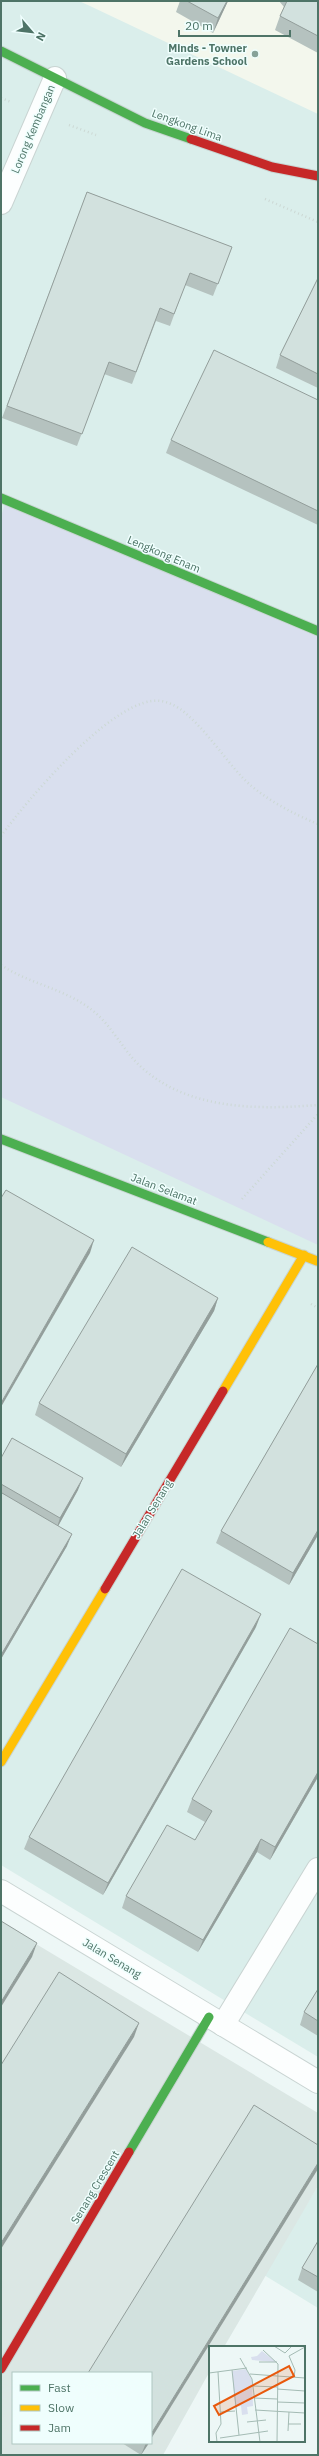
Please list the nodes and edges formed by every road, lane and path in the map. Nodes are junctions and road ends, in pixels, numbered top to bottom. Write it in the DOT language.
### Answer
graph roads {
  1 [pos="1,52"];
  2 [pos="55,78"];
  3 [pos="318,176"];
  4 [pos="1,203"];
  5 [pos="1,498"];
  6 [pos="318,631"];
  7 [pos="318,824"];
  8 [pos="1,836"];
  9 [pos="1,965"];
  10 [pos="318,1105"];
  11 [pos="318,1114"];
  12 [pos="1,1139"];
  13 [pos="240,1201"];
  14 [pos="304,1255"];
  15 [pos="318,1262"];
  16 [pos="1,1762"];
  17 [pos="318,1869"];
  18 [pos="1,1891"];
  19 [pos="216,2021"];
  20 [pos="318,2082"];
  21 [pos="1,2369"];
  1 -- 2 [label="street, Lengkong Lima"];
  2 -- 3 [label="street, Lengkong Lima"];
  2 -- 4 [label="street, Lorong Kembangan"];
  5 -- 6 [label="street, Lengkong Enam"];
  7 -- 8 [label="path"];
  9 -- 10 [label="path"];
  11 -- 13 [label="path"];
  12 -- 14 [label="street, Jalan Selamat"];
  14 -- 15 [label="street, Jalan Selamat"];
  14 -- 16 [label="street, Jalan Senang"];
  17 -- 19 [label="street"];
  18 -- 19 [label="street, Jalan Senang"];
  19 -- 20 [label="street, Jalan Senang"];
  19 -- 21 [label="street, Senang Crescent"];
}
